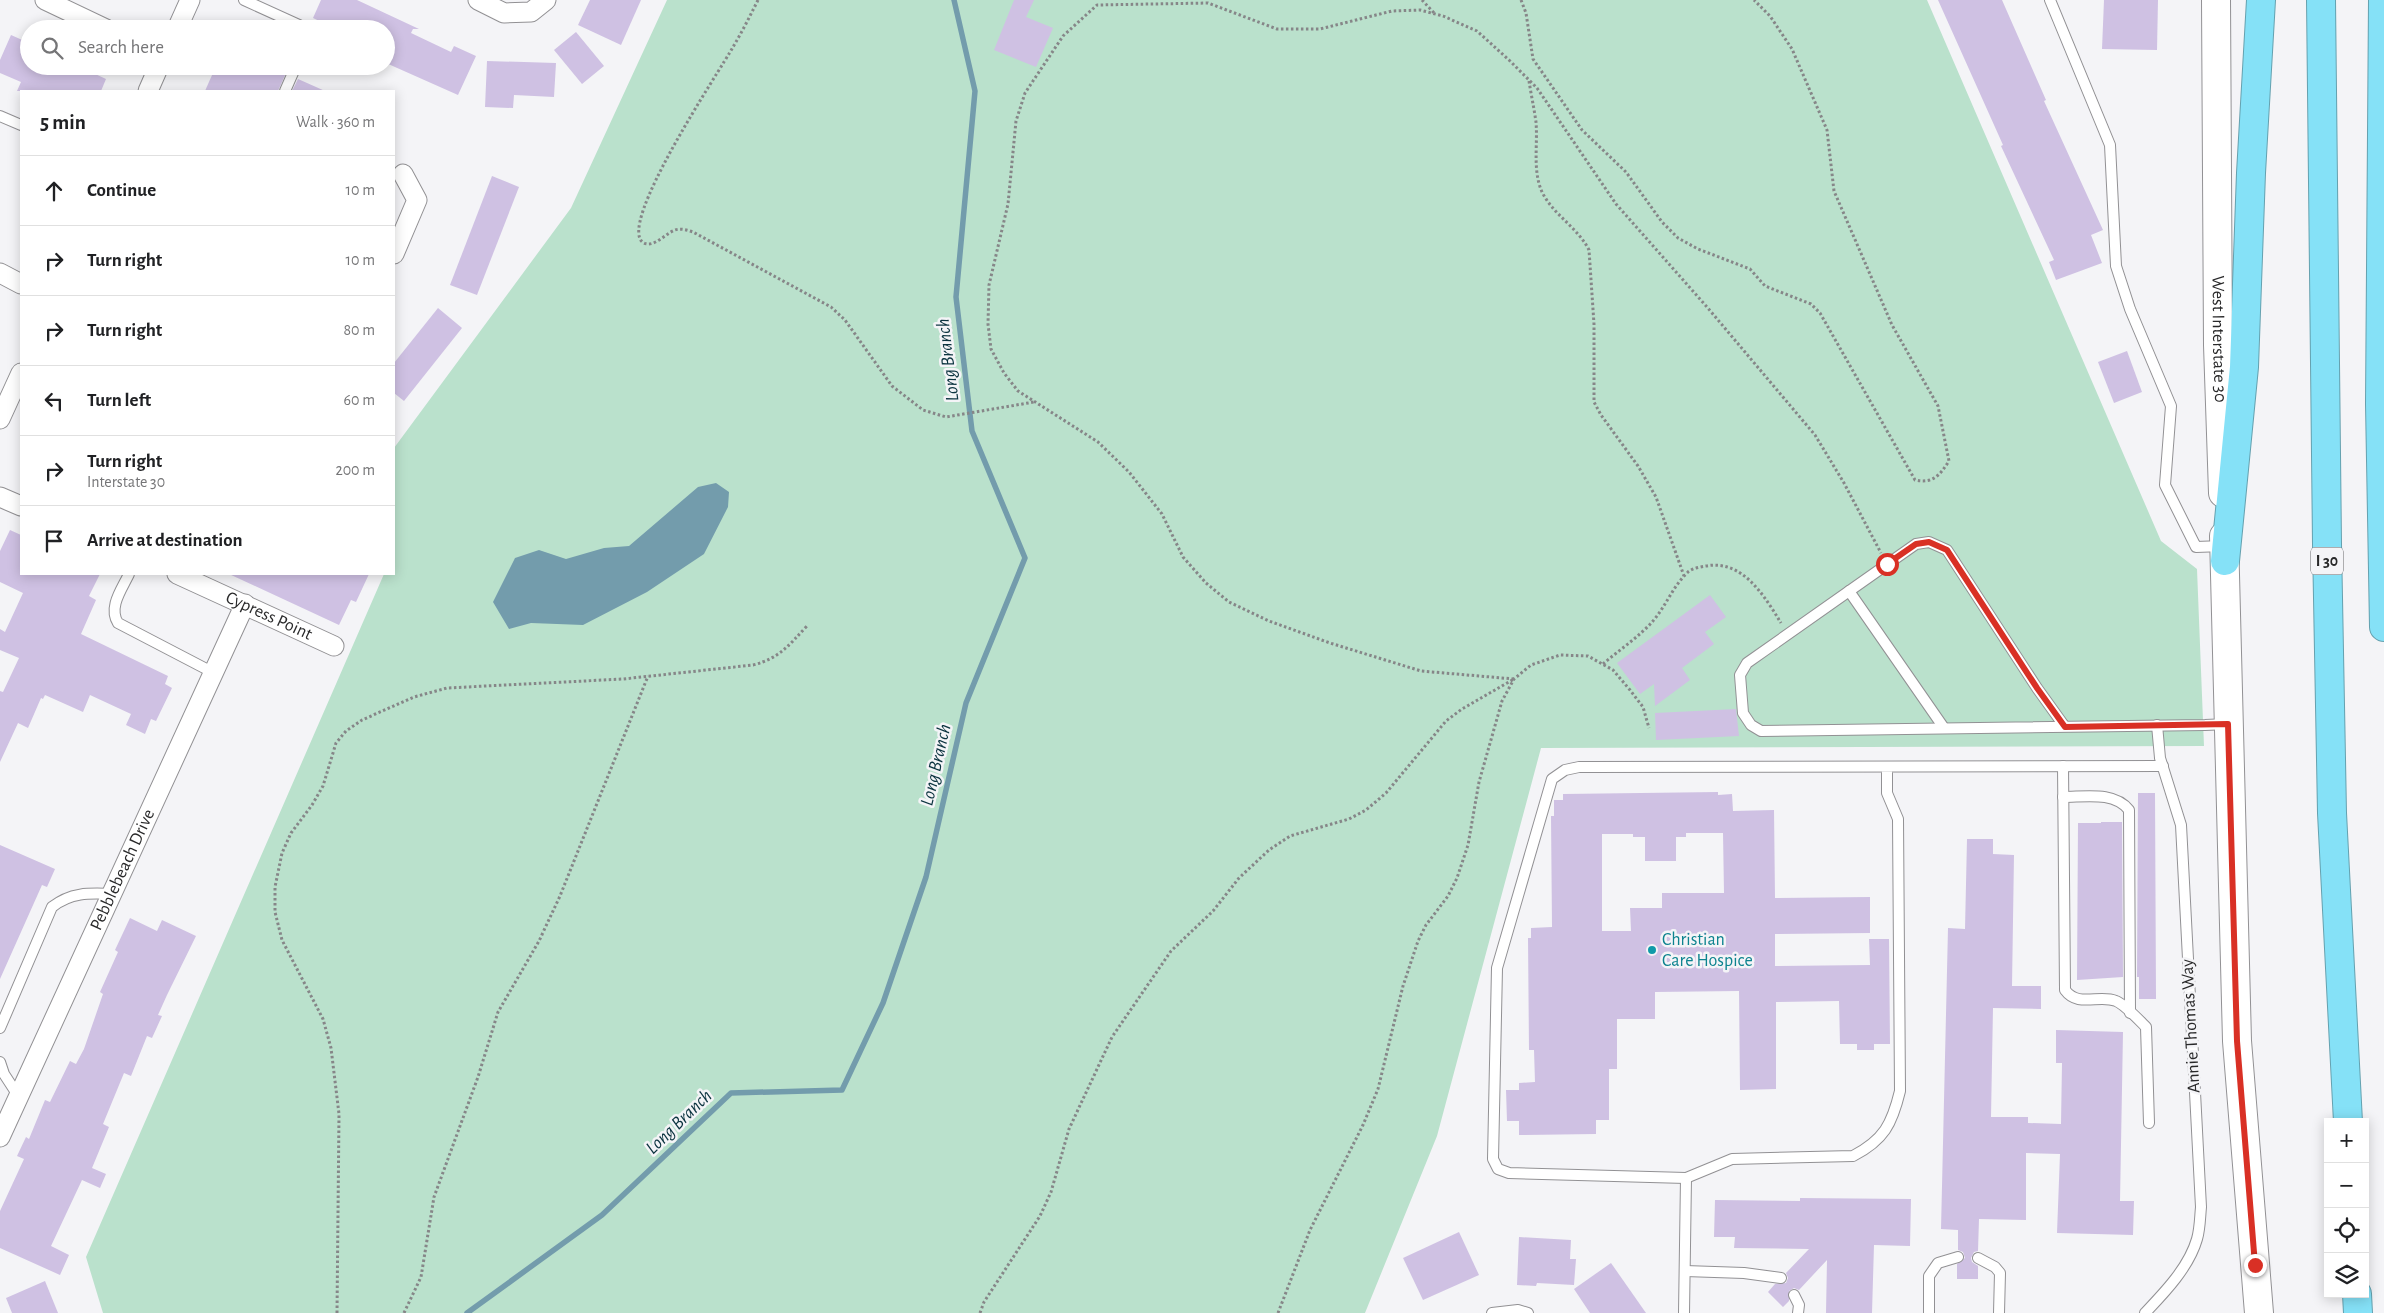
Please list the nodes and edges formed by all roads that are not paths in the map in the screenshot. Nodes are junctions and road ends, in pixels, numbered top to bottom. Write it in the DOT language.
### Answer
graph roads {
  1 [pos="45,0"];
  2 [pos="190,0"];
  3 [pos="244,0"];
  4 [pos="478,0"];
  5 [pos="546,0"];
  6 [pos="2050,0"];
  7 [pos="2216,0"];
  8 [pos="2260,0"];
  9 [pos="2321,0"];
  10 [pos="2382,0"];
  11 [pos="87,20"];
  12 [pos="181,20"];
  13 [pos="290,20"];
  14 [pos="155,75"];
  15 [pos="292,75"];
  16 [pos="148,90"];
  17 [pos="285,90"];
  18 [pos="0,116"];
  19 [pos="20,125"];
  20 [pos="403,174"];
  21 [pos="395,252"];
  22 [pos="0,274"];
  23 [pos="20,284"];
  24 [pos="20,374"];
  25 [pos="0,419"];
  26 [pos="0,496"];
  27 [pos="20,506"];
  28 [pos="2225,554"];
  29 [pos="129,575"];
  30 [pos="178,575"];
  31 [pos="1849,591"];
  32 [pos="245,604"];
  33 [pos="2384,627"];
  34 [pos="334,646"];
  35 [pos="214,673"];
  36 [pos="2228,724"];
  37 [pos="2157,725"];
  38 [pos="2065,727"];
  39 [pos="1944,728"];
  40 [pos="1887,766"];
  41 [pos="2063,766"];
  42 [pos="2163,766"];
  43 [pos="2063,797"];
  44 [pos="113,894"];
  45 [pos="2130,1013"];
  46 [pos="0,1028"];
  47 [pos="0,1062"];
  48 [pos="19,1097"];
  49 [pos="2348,1118"];
  50 [pos="2149,1123"];
  51 [pos="0,1137"];
  52 [pos="1686,1178"];
  53 [pos="1958,1257"];
  54 [pos="1978,1258"];
  55 [pos="1685,1271"];
  56 [pos="1781,1278"];
  57 [pos="1794,1295"];
  58 [pos="2357,1298"];
  59 [pos="1492,1313"];
  60 [pos="1528,1313"];
  61 [pos="1684,1313"];
  62 [pos="1798,1313"];
  63 [pos="1929,1313"];
  64 [pos="1998,1313"];
  65 [pos="2145,1313"];
  66 [pos="2259,1313"];
  67 [pos="2358,1313"];
  1 -- 11 [label="street"];
  2 -- 12 [label="street"];
  3 -- 13 [label="lane"];
  4 -- 5 [label="street"];
  6 -- 28 [label="lane"];
  7 -- 28 [label="main road, West Interstate 30"];
  8 -- 28 [label="highway"];
  9 -- 49 [label="highway, I 30"];
  10 -- 33 [label="highway"];
  14 -- 16 [label="street"];
  15 -- 17 [label="lane"];
  18 -- 19 [label="lane"];
  20 -- 21 [label="street"];
  22 -- 23 [label="street"];
  24 -- 25 [label="street"];
  26 -- 27 [label="street"];
  28 -- 36 [label="main road, West Interstate 30"];
  29 -- 35 [label="lane"];
  30 -- 32 [label="street, Cypress Point"];
  31 -- 38 [label="lane"];
  31 -- 39 [label="lane"];
  31 -- 39 [label="lane"];
  32 -- 34 [label="street, Cypress Point"];
  32 -- 35 [label="street, Pebblebeach Drive"];
  35 -- 44 [label="street, Pebblebeach Drive"];
  36 -- 37 [label="lane"];
  36 -- 66 [label="main road, West Interstate 30"];
  37 -- 38 [label="lane"];
  37 -- 42 [label="lane, Annie Thomas Way"];
  38 -- 39 [label="lane"];
  40 -- 41 [label="lane"];
  40 -- 52 [label="lane"];
  40 -- 52 [label="lane"];
  41 -- 42 [label="lane"];
  41 -- 43 [label="lane"];
  42 -- 65 [label="lane, Annie Thomas Way"];
  43 -- 45 [label="lane"];
  43 -- 45 [label="lane"];
  44 -- 46 [label="lane"];
  44 -- 48 [label="street, Pebblebeach Drive"];
  45 -- 50 [label="lane"];
  47 -- 48 [label="lane"];
  48 -- 51 [label="street, Pebblebeach Drive"];
  52 -- 55 [label="lane"];
  53 -- 63 [label="lane"];
  54 -- 64 [label="lane"];
  55 -- 56 [label="lane"];
  55 -- 61 [label="lane"];
  57 -- 62 [label="lane"];
  58 -- 67 [label="highway"];
  59 -- 60 [label="lane"];
}
